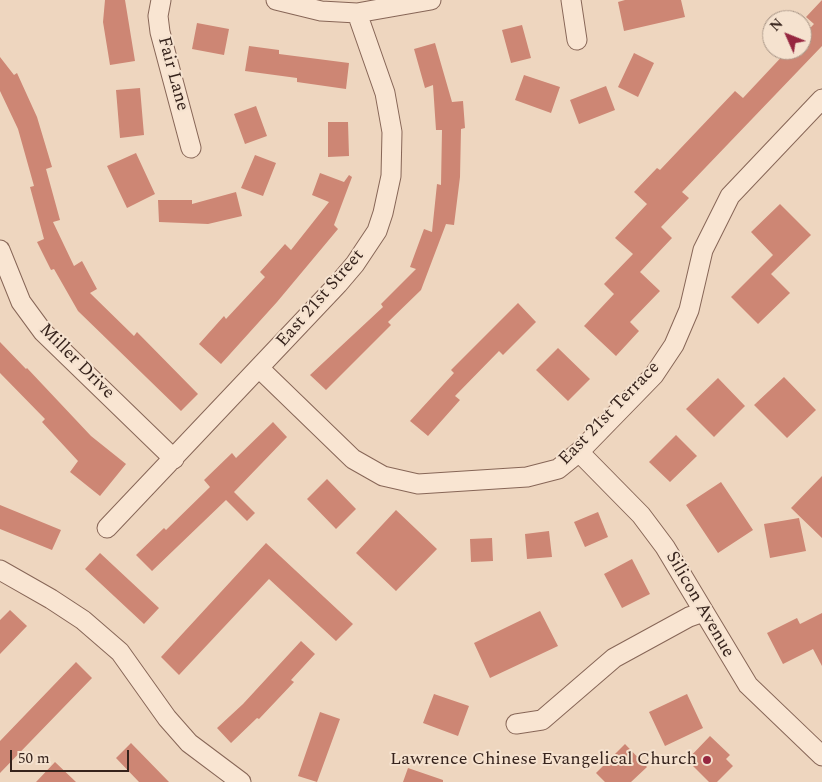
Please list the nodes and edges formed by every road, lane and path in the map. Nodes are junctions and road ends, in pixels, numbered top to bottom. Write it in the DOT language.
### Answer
graph roads {
  1 [pos="161,0"];
  2 [pos="276,0"];
  3 [pos="431,0"];
  4 [pos="571,0"];
  5 [pos="358,13"];
  6 [pos="577,40"];
  7 [pos="822,99"];
  8 [pos="191,148"];
  9 [pos="0,250"];
  10 [pos="259,368"];
  11 [pos="579,452"];
  12 [pos="174,459"];
  13 [pos="107,528"];
  14 [pos="0,570"];
  15 [pos="703,612"];
  16 [pos="516,724"];
  17 [pos="822,756"];
  18 [pos="241,782"];
  1 -- 8 [label="street, Fair Lane"];
  2 -- 5 [label="street"];
  3 -- 5 [label="street"];
  4 -- 6 [label="street"];
  5 -- 10 [label="street, East 21st Street"];
  7 -- 11 [label="street, East 21st Terrace"];
  9 -- 12 [label="street, Miller Drive"];
  10 -- 11 [label="street, East 21st Terrace"];
  10 -- 12 [label="street, East 21st Street"];
  11 -- 15 [label="street, Silicon Avenue"];
  12 -- 13 [label="street, East 21st Street"];
  14 -- 18 [label="street"];
  15 -- 16 [label="street"];
  15 -- 17 [label="street, Silicon Avenue"];
}
